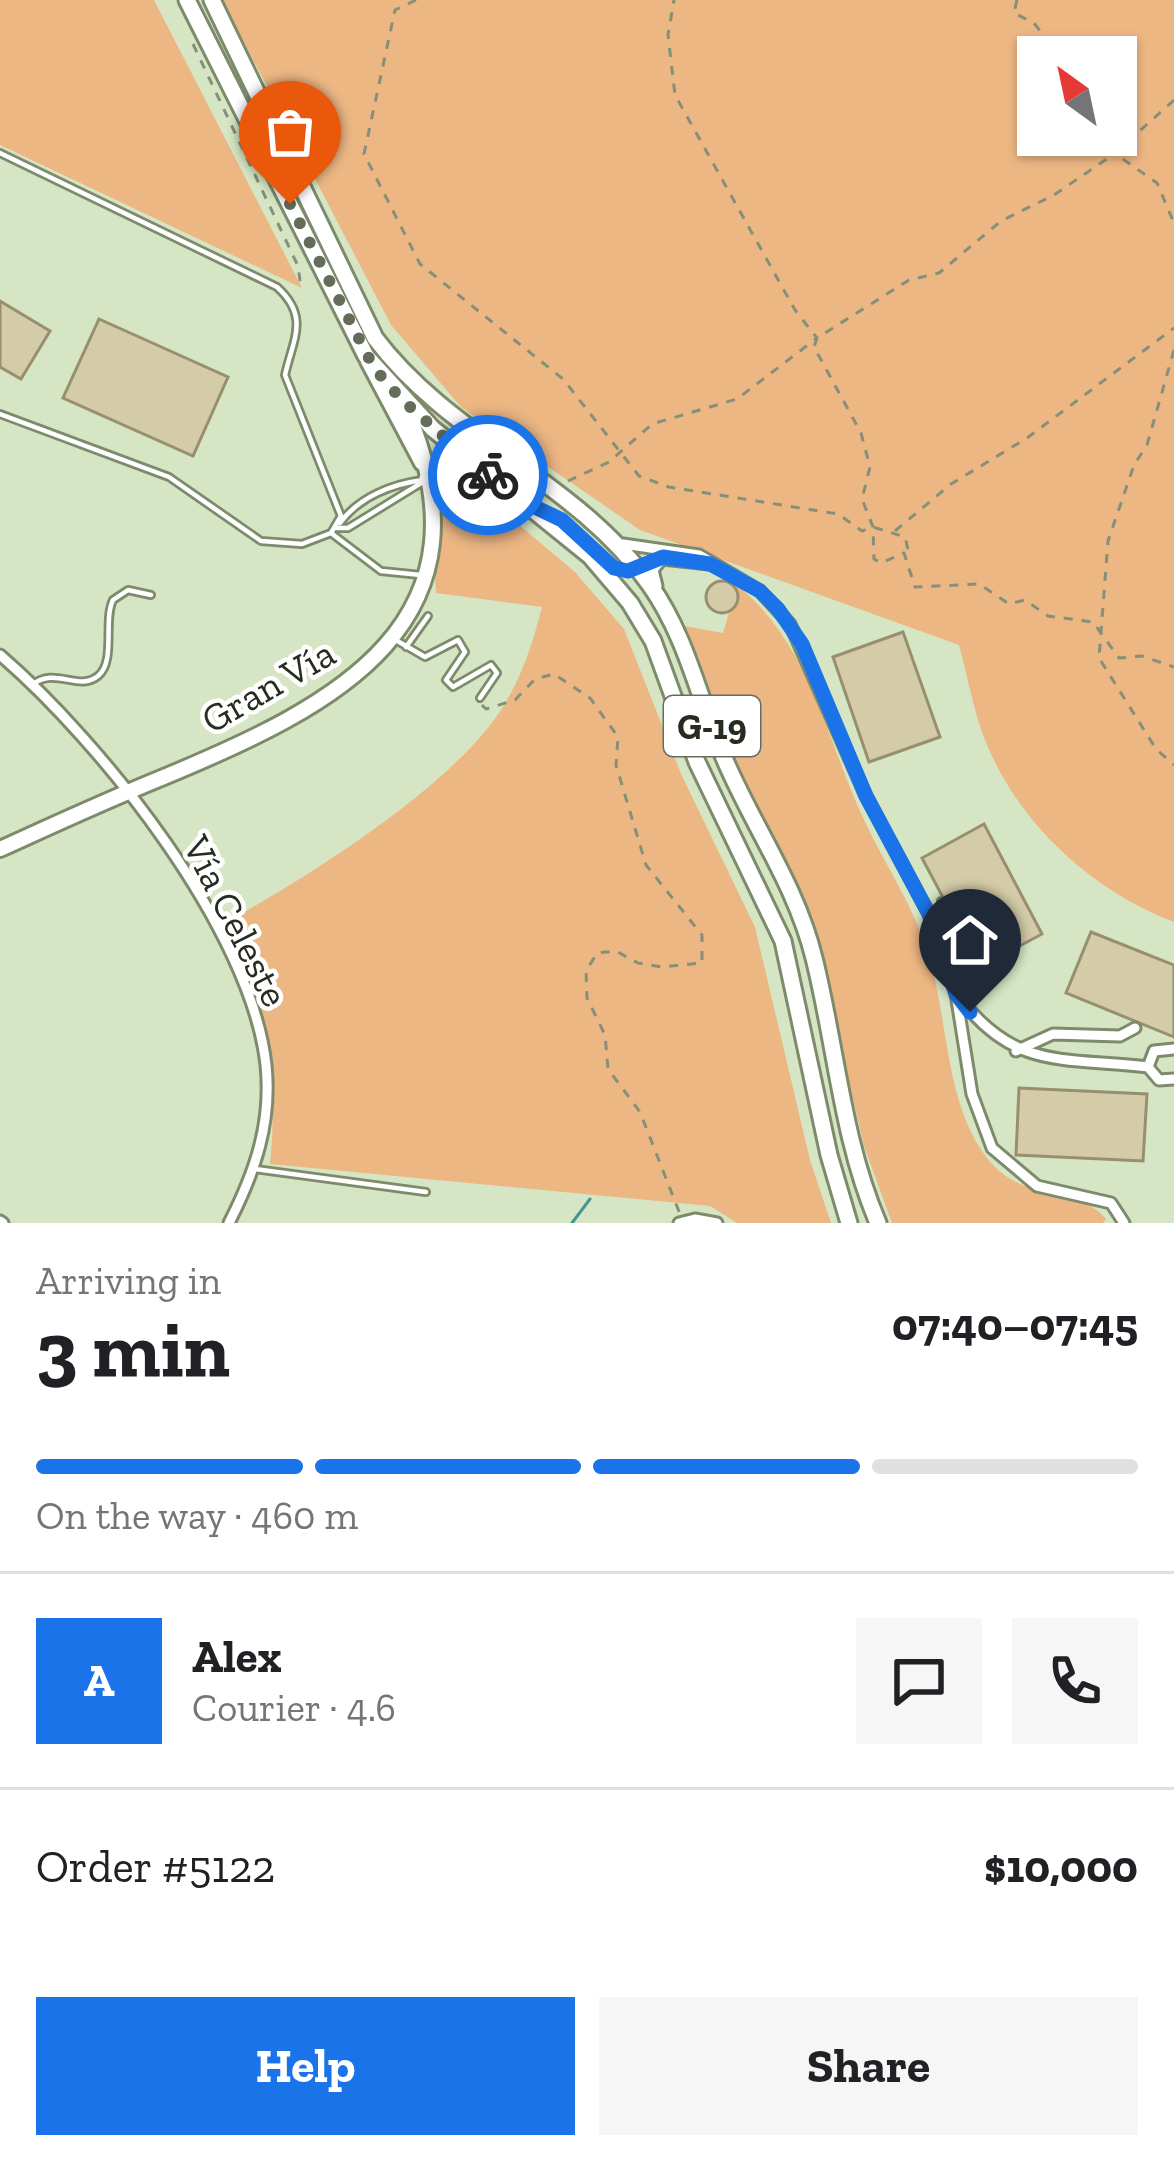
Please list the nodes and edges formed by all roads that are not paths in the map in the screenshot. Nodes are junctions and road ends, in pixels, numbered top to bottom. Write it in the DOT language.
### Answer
graph roads {
  1 [pos="187,0"];
  2 [pos="212,0"];
  3 [pos="0,153"];
  4 [pos="375,338"];
  5 [pos="366,356"];
  6 [pos="402,400"];
  7 [pos="0,414"];
  8 [pos="499,452"];
  9 [pos="465,458"];
  10 [pos="426,473"];
  11 [pos="516,498"];
  12 [pos="334,530"];
  13 [pos="607,535"];
  14 [pos="671,559"];
  15 [pos="710,564"];
  16 [pos="638,569"];
  17 [pos="426,575"];
  18 [pos="151,595"];
  19 [pos="665,608"];
  20 [pos="428,616"];
  21 [pos="400,643"];
  22 [pos="0,655"];
  23 [pos="32,685"];
  24 [pos="480,698"];
  25 [pos="131,791"];
  26 [pos="0,849"];
  27 [pos="941,901"];
  28 [pos="956,994"];
  29 [pos="1135,1028"];
  30 [pos="1174,1049"];
  31 [pos="1016,1051"];
  32 [pos="1148,1067"];
  33 [pos="1174,1079"];
  34 [pos="255,1169"];
  35 [pos="426,1192"];
  36 [pos="681,1222"];
  37 [pos="230,1223"];
  38 [pos="717,1223"];
  39 [pos="849,1223"];
  40 [pos="878,1223"];
  41 [pos="1124,1223"];
  1 -- 5 [label="main road, G-19"];
  2 -- 4 [label="main road, G-19"];
  3 -- 12 [label="lane"];
  4 -- 6 [label="main road, Gran Vía"];
  4 -- 8 [label="main road, G-19"];
  5 -- 6 [label="main road, G-19"];
  5 -- 10 [label="main road, Gran Vía"];
  6 -- 9 [label="main road, G-19"];
  6 -- 10 [label="main road, Gran Vía"];
  7 -- 12 [label="lane"];
  8 -- 9 [label="main road"];
  8 -- 13 [label="main road, G-19"];
  9 -- 10 [label="main road"];
  9 -- 11 [label="main road, G-19"];
  10 -- 12 [label="lane"];
  10 -- 12 [label="lane"];
  10 -- 17 [label="main road, Gran Vía"];
  11 -- 16 [label="main road"];
  11 -- 39 [label="main road, G-19"];
  12 -- 17 [label="lane"];
  13 -- 15 [label="street"];
  13 -- 16 [label="main road, G-19"];
  14 -- 15 [label="street"];
  14 -- 16 [label="street"];
  14 -- 19 [label="street"];
  15 -- 28 [label="street"];
  16 -- 19 [label="main road, G-19"];
  17 -- 21 [label="main road, Gran Vía"];
  18 -- 23 [label="lane"];
  19 -- 40 [label="main road, G-19"];
  20 -- 21 [label="lane"];
  21 -- 24 [label="lane"];
  21 -- 25 [label="main road, Gran Vía"];
  22 -- 23 [label="street, Vía Celeste"];
  23 -- 25 [label="street, Vía Celeste"];
  25 -- 26 [label="main road, Gran Vía"];
  25 -- 34 [label="street, Vía Celeste"];
  27 -- 28 [label="lane"];
  28 -- 31 [label="street"];
  28 -- 41 [label="street"];
  29 -- 31 [label="street"];
  30 -- 32 [label="street"];
  31 -- 32 [label="street"];
  32 -- 33 [label="street"];
  34 -- 35 [label="lane"];
  34 -- 37 [label="street, Vía Celeste"];
  36 -- 38 [label="street"];
}
